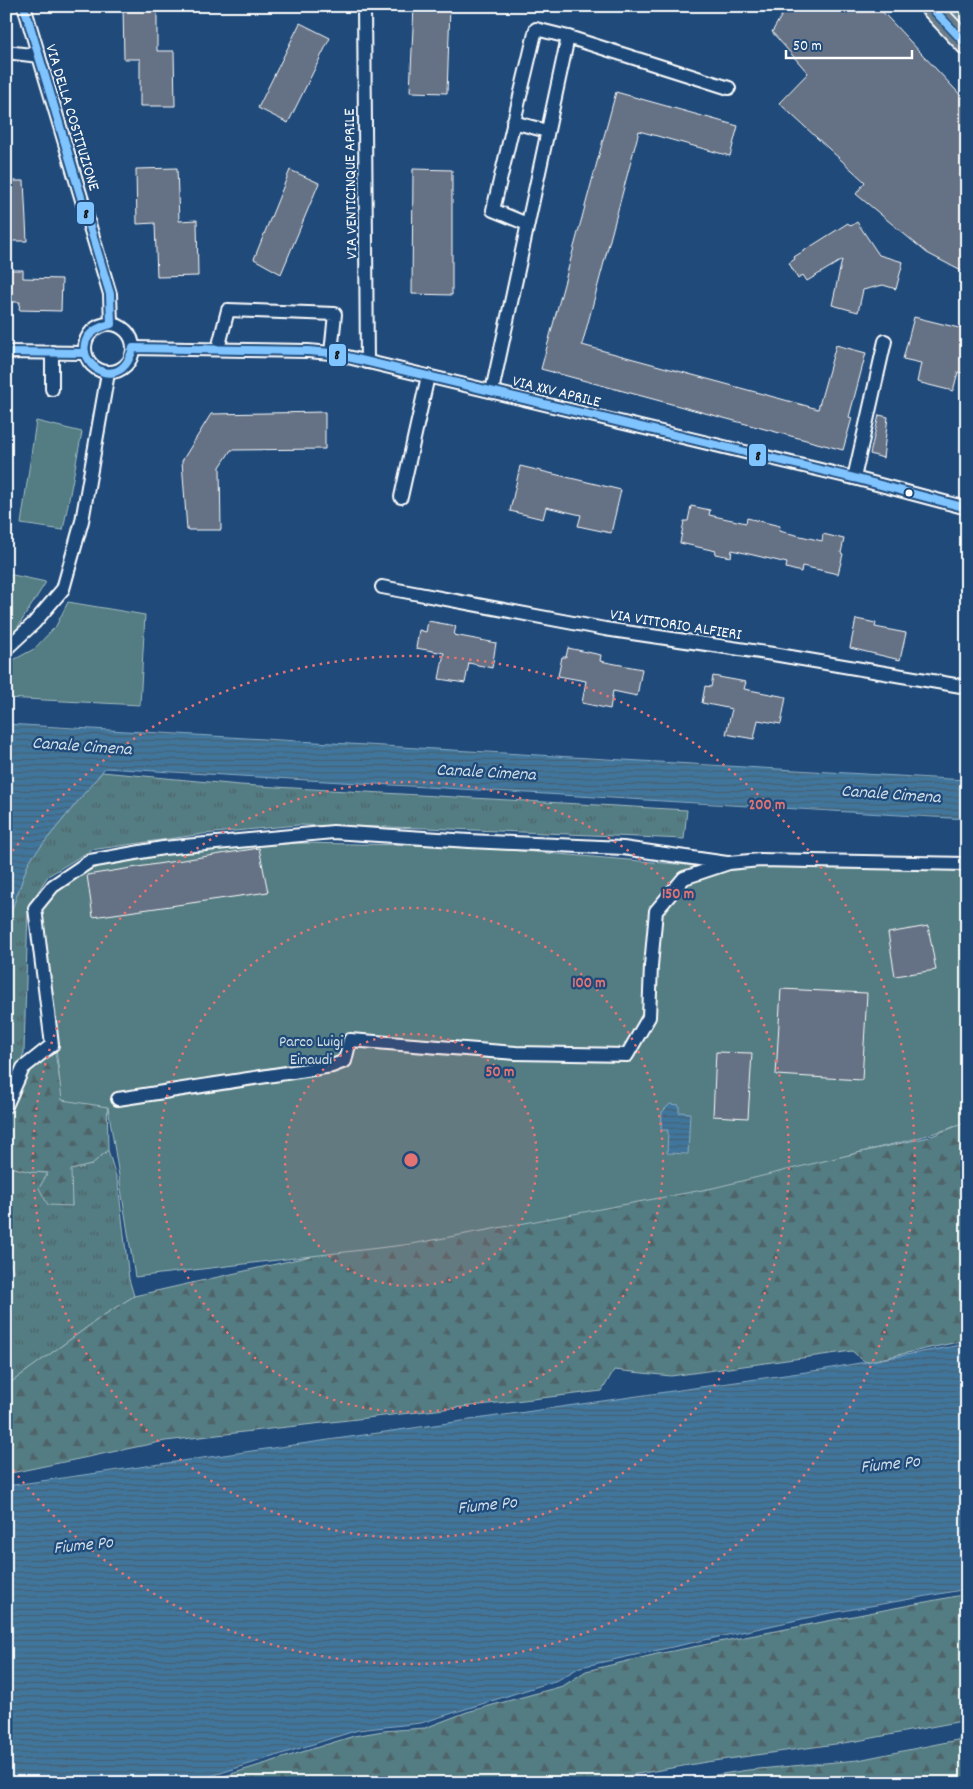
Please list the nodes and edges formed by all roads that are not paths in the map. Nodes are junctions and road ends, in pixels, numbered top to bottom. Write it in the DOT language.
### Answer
graph roads {
  1 [pos="24,6"];
  2 [pos="364,6"];
  3 [pos="930,6"];
  4 [pos="568,37"];
  5 [pos="967,45"];
  6 [pos="6,52"];
  7 [pos="39,56"];
  8 [pos="729,88"];
  9 [pos="513,122"];
  10 [pos="547,131"];
  11 [pos="528,224"];
  12 [pos="111,324"];
  13 [pos="884,341"];
  14 [pos="133,348"];
  15 [pos="218,349"];
  16 [pos="6,352"];
  17 [pos="52,352"];
  18 [pos="85,353"];
  19 [pos="331,353"];
  20 [pos="367,362"];
  21 [pos="108,373"];
  22 [pos="428,376"];
  23 [pos="52,389"];
  24 [pos="492,391"];
  25 [pos="854,478"];
  26 [pos="401,498"];
  27 [pos="967,508"];
  28 [pos="382,587"];
  29 [pos="6,649"];
  30 [pos="967,687"];
  31 [pos="729,863"];
  32 [pos="967,864"];
  33 [pos="118,1099"];
  34 [pos="6,1106"];
  1 -- 7 [label="street, VIA DELLA COSTITUZIONE"];
  2 -- 20 [label="street, VIA VENTICINQUE APRILE"];
  3 -- 5 [label="main road"];
  4 -- 8 [label="street"];
  4 -- 9 [label="street"];
  4 -- 10 [label="street"];
  6 -- 7 [label="street"];
  7 -- 12 [label="street, VIA DELLA COSTITUZIONE"];
  9 -- 10 [label="street"];
  9 -- 11 [label="street"];
  10 -- 11 [label="street"];
  11 -- 24 [label="street"];
  12 -- 14 [label="street"];
  12 -- 18 [label="street"];
  13 -- 25 [label="street"];
  14 -- 15 [label="street, VIA XXV APRILE"];
  14 -- 21 [label="street"];
  15 -- 19 [label="street, VIA XXV APRILE"];
  15 -- 19 [label="street"];
  16 -- 17 [label="street"];
  17 -- 18 [label="street"];
  17 -- 23 [label="street"];
  18 -- 21 [label="street"];
  19 -- 20 [label="street, VIA XXV APRILE"];
  20 -- 22 [label="street, VIA XXV APRILE"];
  21 -- 29 [label="street"];
  22 -- 24 [label="street, VIA XXV APRILE"];
  22 -- 26 [label="street"];
  24 -- 25 [label="street, VIA XXV APRILE"];
  25 -- 27 [label="street, VIA XXV APRILE"];
  28 -- 30 [label="street, VIA VITTORIO ALFIERI"];
  31 -- 32 [label="street"];
  31 -- 33 [label="street"];
  31 -- 34 [label="street"];
}
